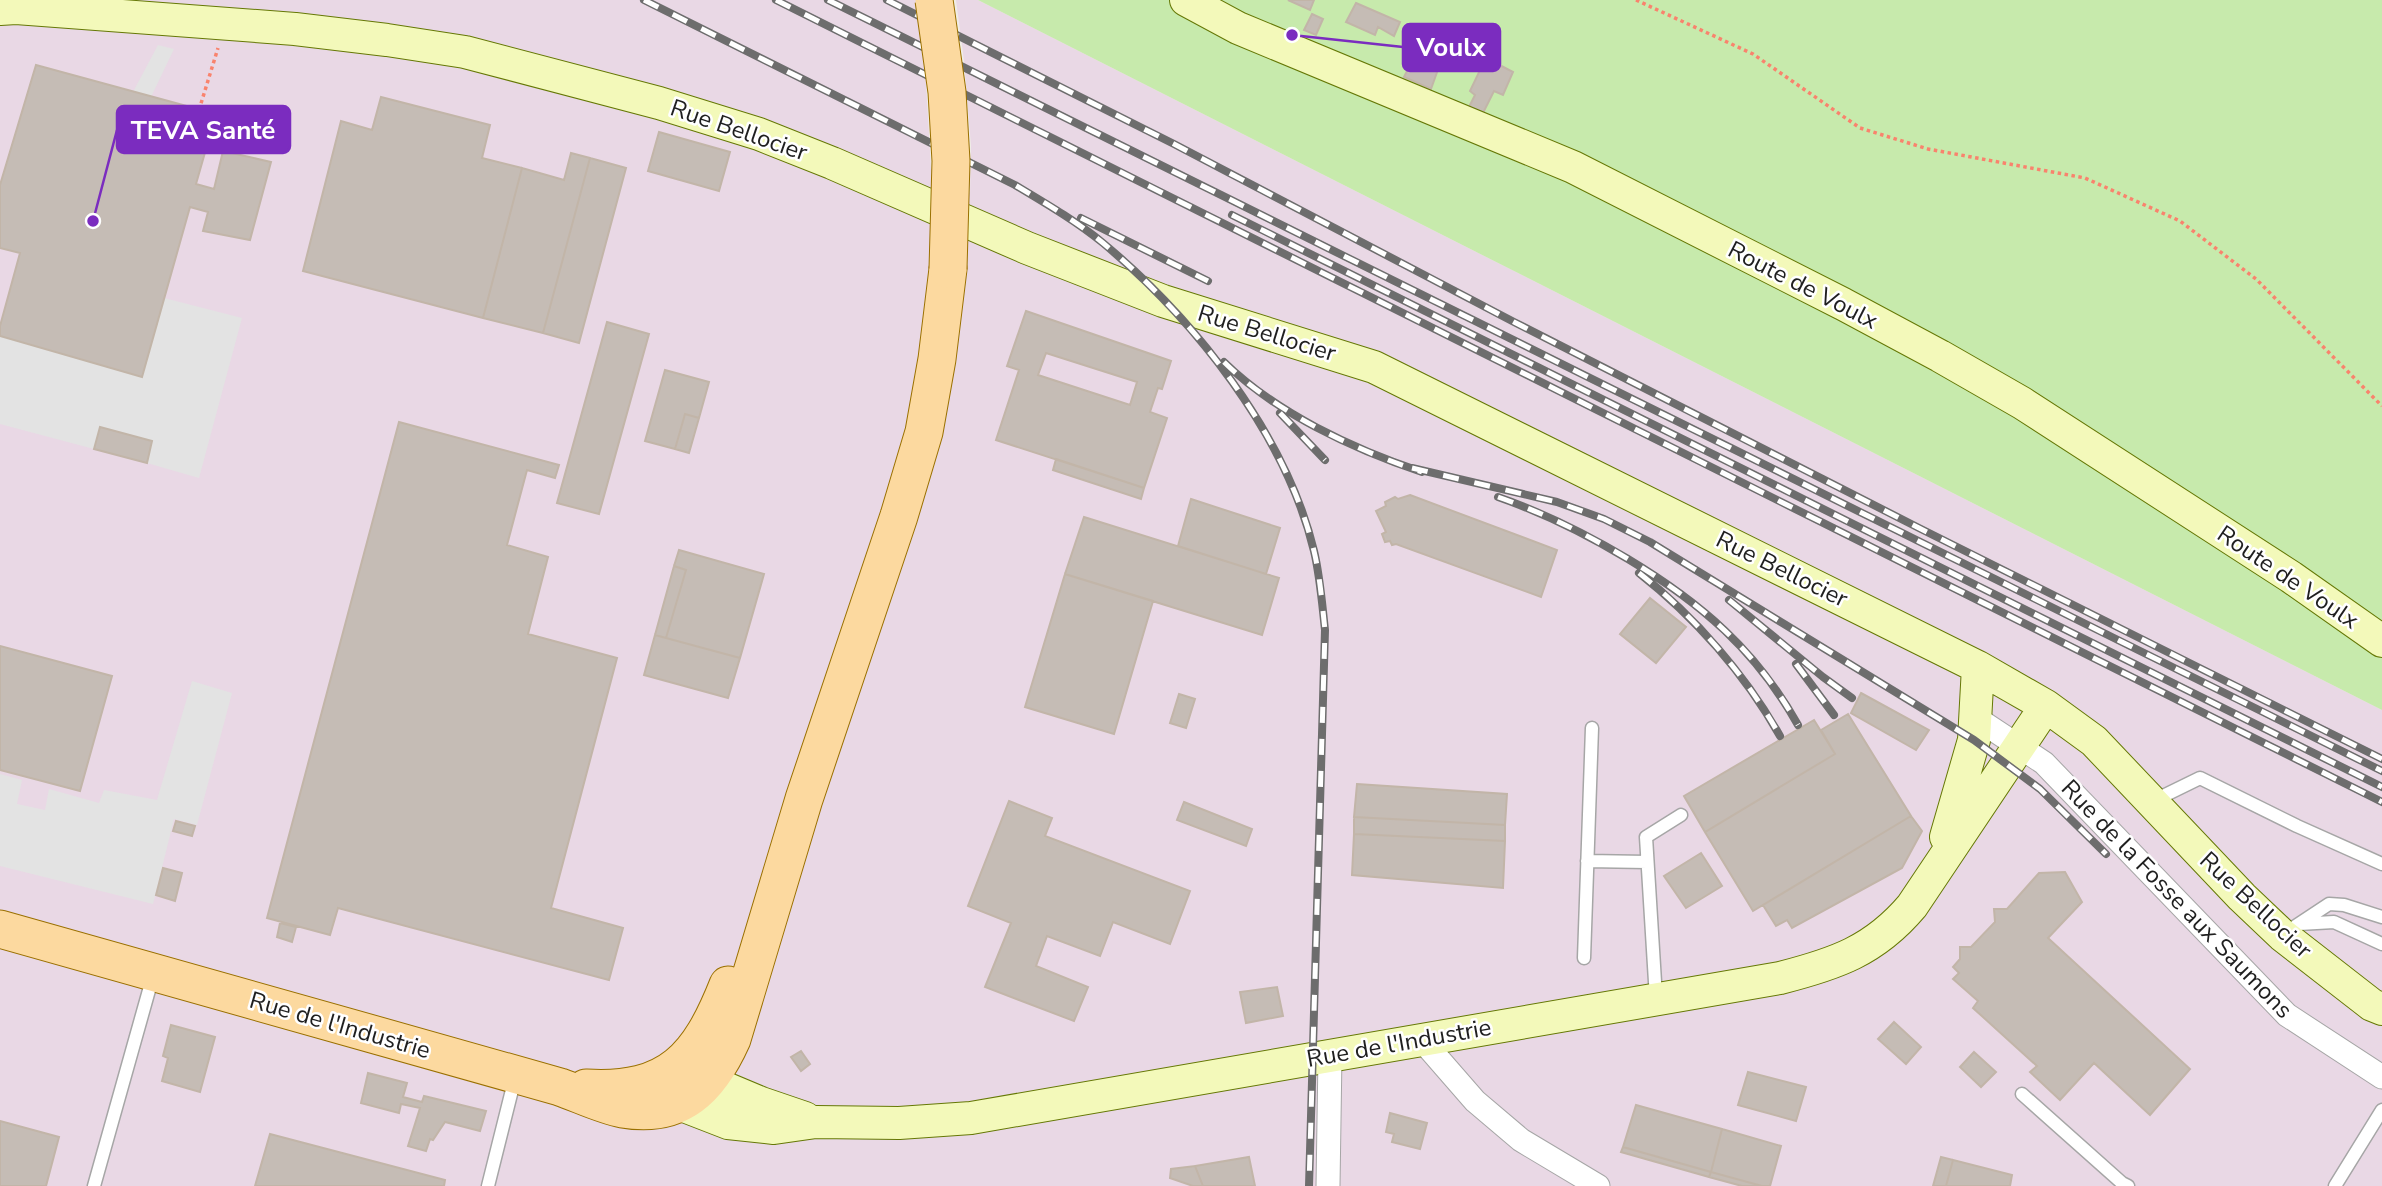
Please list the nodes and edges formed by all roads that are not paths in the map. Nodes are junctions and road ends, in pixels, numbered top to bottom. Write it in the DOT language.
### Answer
graph roads {
  1 [pos="934,0"];
  2 [pos="1186,0"];
  3 [pos="0,9"];
  4 [pos="2382,641"];
  5 [pos="1978,667"];
  6 [pos="2046,706"];
  7 [pos="1976,718"];
  8 [pos="1592,728"];
  9 [pos="2019,746"];
  10 [pos="804,799"];
  11 [pos="2153,801"];
  12 [pos="1681,815"];
  13 [pos="1587,861"];
  14 [pos="1647,862"];
  15 [pos="2382,864"];
  16 [pos="1938,865"];
  17 [pos="2382,917"];
  18 [pos="0,929"];
  19 [pos="2290,929"];
  20 [pos="2382,944"];
  21 [pos="1584,958"];
  22 [pos="154,972"];
  23 [pos="1656,999"];
  24 [pos="2382,1009"];
  25 [pos="732,1039"];
  26 [pos="1421,1039"];
  27 [pos="1330,1055"];
  28 [pos="516,1074"];
  29 [pos="2382,1077"];
  30 [pos="694,1093"];
  31 [pos="2022,1094"];
  32 [pos="761,1103"];
  33 [pos="2382,1110"];
  34 [pos="816,1122"];
  35 [pos="94,1186"];
  36 [pos="488,1186"];
  37 [pos="1328,1186"];
  38 [pos="1598,1186"];
  39 [pos="2128,1186"];
  40 [pos="2335,1186"];
  1 -- 10 [label="main road, bridge"];
  2 -- 4 [label="main road, Route de Voulx"];
  3 -- 5 [label="main road, Rue Bellocier"];
  5 -- 6 [label="main road, Rue Bellocier"];
  5 -- 7 [label="main road"];
  6 -- 9 [label="main road"];
  6 -- 11 [label="main road, Rue Bellocier"];
  7 -- 9 [label="street, Rue de la Fosse aux Saumons"];
  7 -- 16 [label="main road"];
  8 -- 13 [label="lane"];
  9 -- 16 [label="main road"];
  9 -- 29 [label="street, Rue de la Fosse aux Saumons"];
  10 -- 25 [label="main road"];
  10 -- 30 [label="main road"];
  11 -- 15 [label="lane"];
  11 -- 19 [label="main road, Rue Bellocier"];
  12 -- 14 [label="lane"];
  13 -- 14 [label="lane"];
  13 -- 21 [label="lane"];
  14 -- 23 [label="lane"];
  16 -- 23 [label="main road, Rue de l'Industrie"];
  17 -- 19 [label="lane"];
  18 -- 22 [label="main road, Rue de l'Industrie"];
  19 -- 20 [label="lane"];
  19 -- 24 [label="main road, Rue Bellocier"];
  22 -- 28 [label="main road, Rue de l'Industrie"];
  22 -- 35 [label="lane"];
  23 -- 26 [label="main road, Rue de l'Industrie"];
  25 -- 30 [label="main road"];
  25 -- 32 [label="main road"];
  26 -- 27 [label="main road, Rue de l'Industrie"];
  26 -- 38 [label="street"];
  27 -- 34 [label="main road, Rue de l'Industrie"];
  27 -- 37 [label="street"];
  28 -- 30 [label="main road, Rue de l'Industrie"];
  28 -- 36 [label="lane"];
  30 -- 32 [label="main road"];
  30 -- 34 [label="main road"];
  31 -- 39 [label="lane"];
  32 -- 34 [label="main road"];
  33 -- 40 [label="lane"];
}
